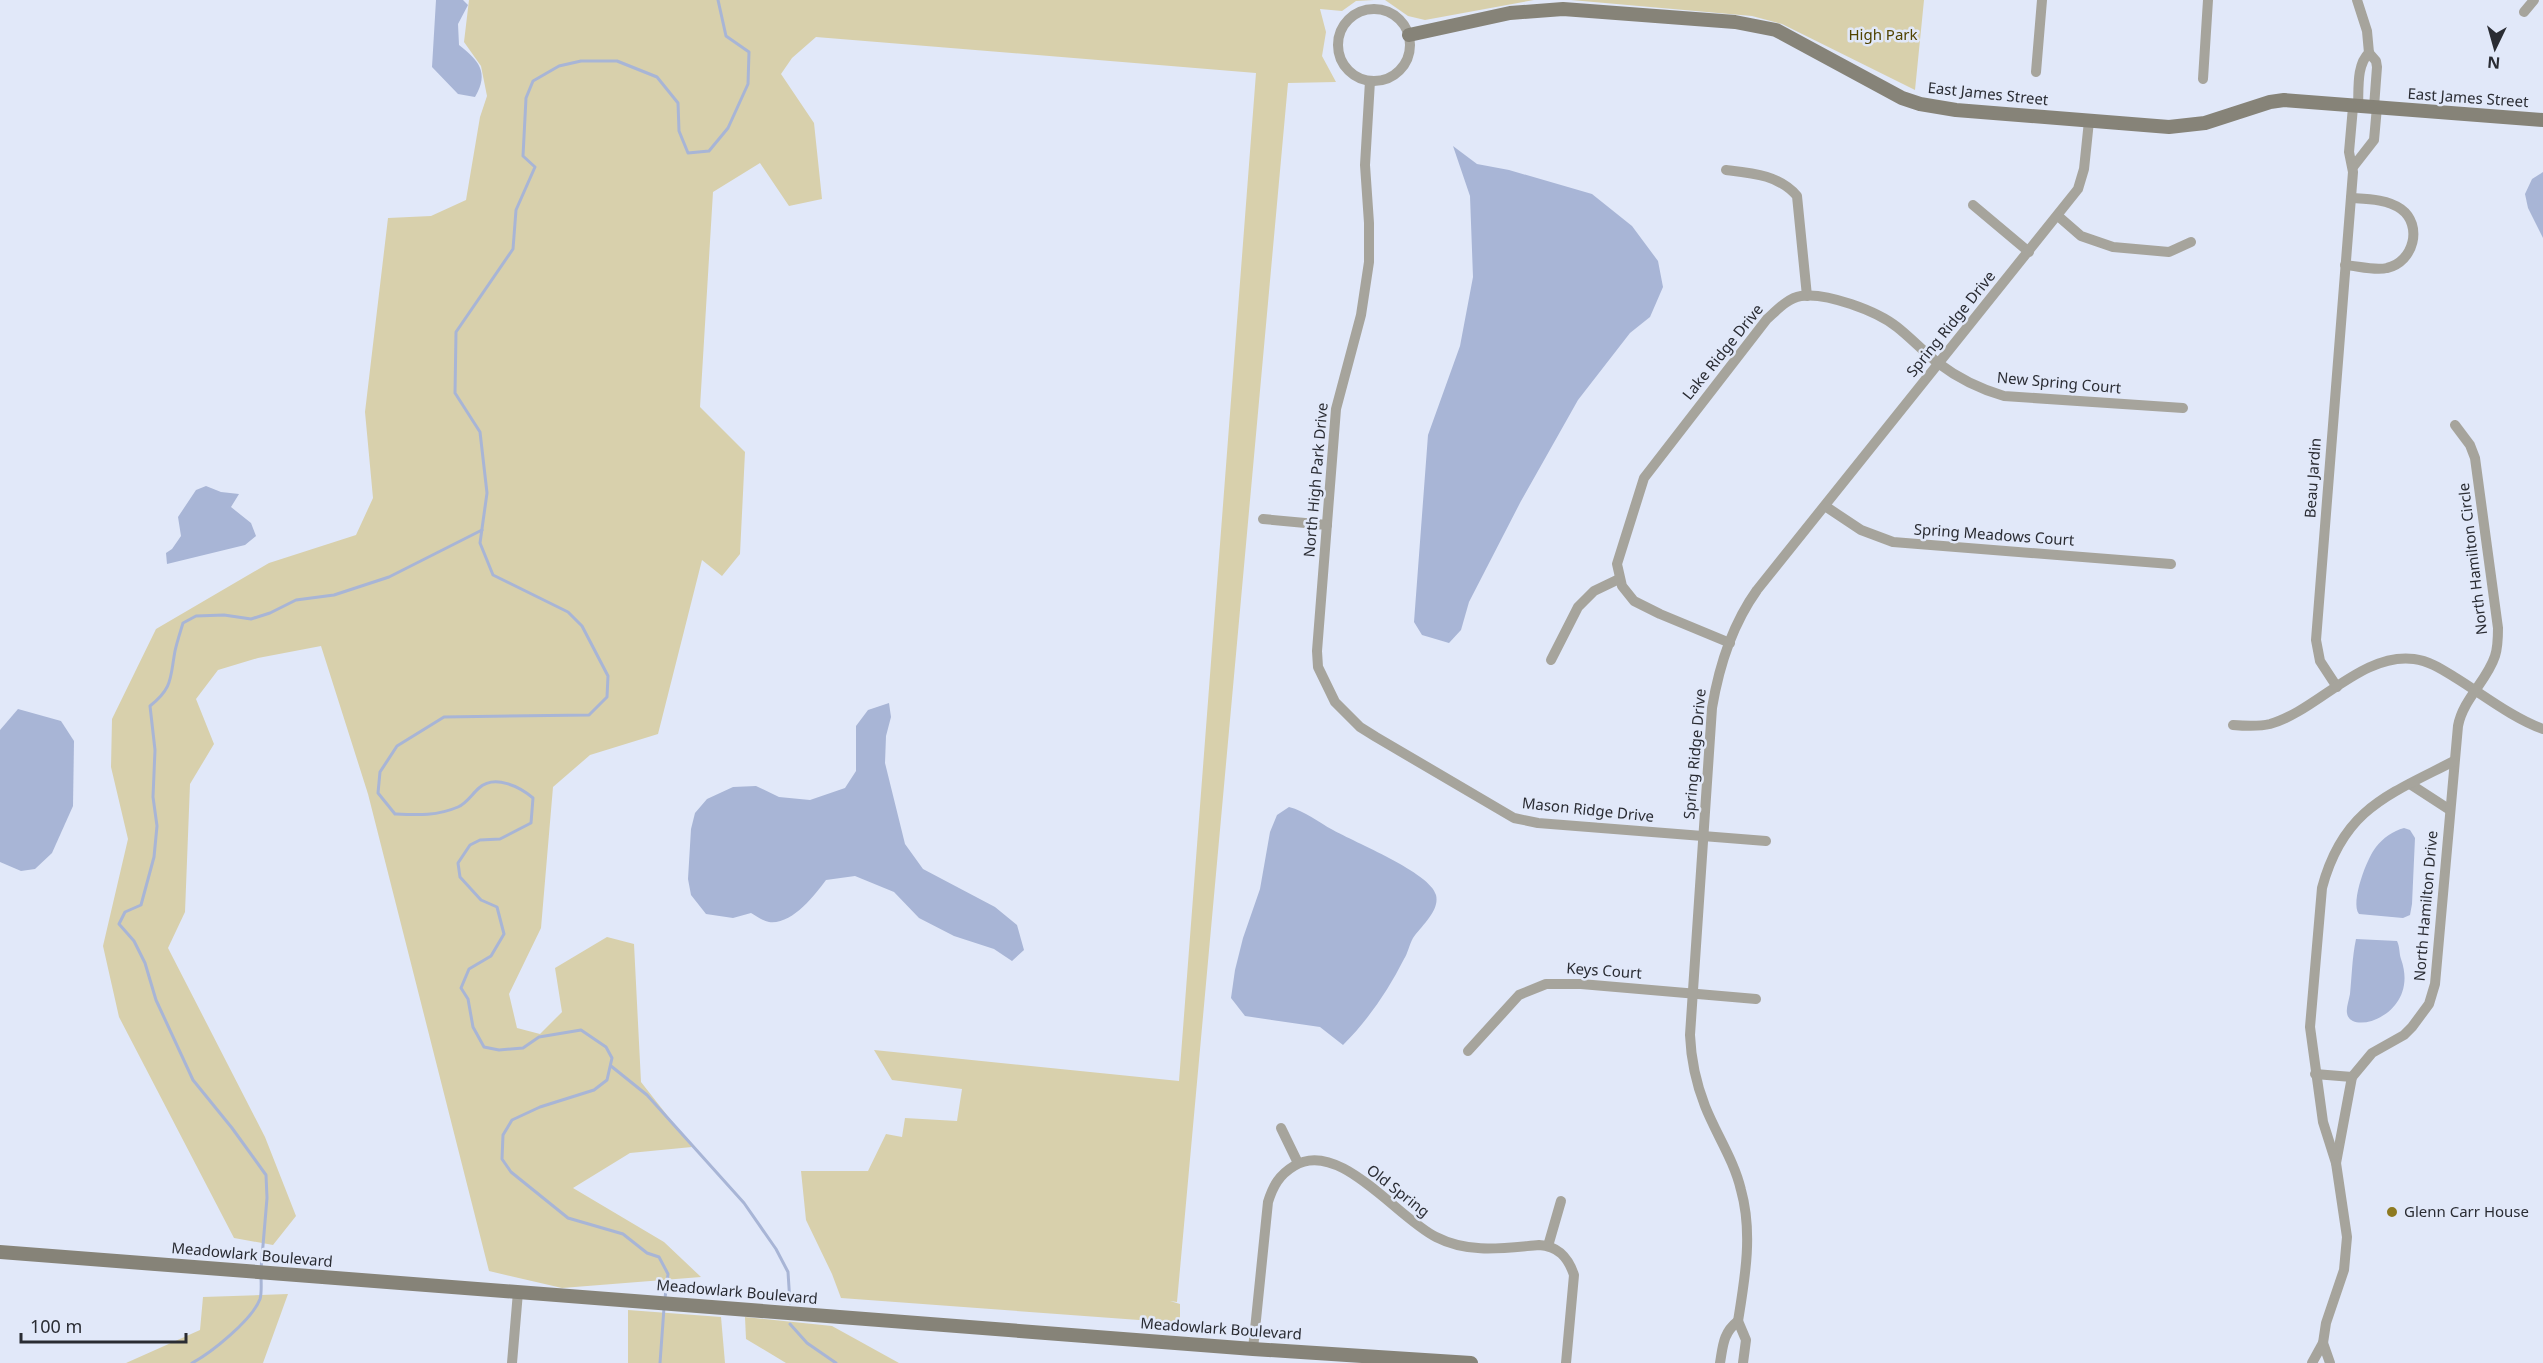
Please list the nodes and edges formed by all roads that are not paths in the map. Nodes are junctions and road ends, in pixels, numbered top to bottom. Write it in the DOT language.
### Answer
graph roads {
  1 [pos="2042,0"];
  2 [pos="2208,0"];
  3 [pos="2357,0"];
  4 [pos="2534,0"];
  5 [pos="1374,5"];
  6 [pos="2524,12"];
  7 [pos="1409,35"];
  8 [pos="2369,53"];
  9 [pos="2036,72"];
  10 [pos="2203,79"];
  11 [pos="1370,81"];
  12 [pos="2355,107"];
  13 [pos="2375,107"];
  14 [pos="2543,120"];
  15 [pos="2089,121"];
  16 [pos="2353,167"];
  17 [pos="1726,170"];
  18 [pos="2351,198"];
  19 [pos="1973,205"];
  20 [pos="2058,216"];
  21 [pos="2191,242"];
  22 [pos="2029,252"];
  23 [pos="2345,265"];
  24 [pos="1807,296"];
  25 [pos="1939,364"];
  26 [pos="2183,408"];
  27 [pos="2455,425"];
  28 [pos="1825,506"];
  29 [pos="1263,519"];
  30 [pos="1327,525"];
  31 [pos="2171,564"];
  32 [pos="1619,579"];
  33 [pos="1730,643"];
  34 [pos="1551,660"];
  35 [pos="2337,687"];
  36 [pos="2475,690"];
  37 [pos="1335,702"];
  38 [pos="2233,725"];
  39 [pos="2543,729"];
  40 [pos="2454,761"];
  41 [pos="2410,784"];
  42 [pos="2450,810"];
  43 [pos="1702,836"];
  44 [pos="1766,841"];
  45 [pos="1692,993"];
  46 [pos="1756,999"];
  47 [pos="1468,1050"];
  48 [pos="2315,1074"];
  49 [pos="2352,1077"];
  50 [pos="1281,1128"];
  51 [pos="1298,1163"];
  52 [pos="2336,1163"];
  53 [pos="1561,1201"];
  54 [pos="1548,1246"];
  55 [pos="0,1252"];
  56 [pos="518,1292"];
  57 [pos="1738,1321"];
  58 [pos="2323,1343"];
  59 [pos="1253,1349"];
  60 [pos="512,1363"];
  61 [pos="1471,1363"];
  62 [pos="1566,1363"];
  63 [pos="1720,1363"];
  64 [pos="1743,1363"];
  65 [pos="2312,1363"];
  66 [pos="2331,1363"];
  1 -- 9 [label="street"];
  2 -- 10 [label="street"];
  3 -- 8 [label="street"];
  4 -- 6 [label="street"];
  5 -- 7 [label="street"];
  5 -- 11 [label="street"];
  7 -- 11 [label="street"];
  7 -- 15 [label="street, East James Street"];
  8 -- 12 [label="street, Beau Jardin"];
  8 -- 13 [label="street"];
  11 -- 30 [label="street, North High Park Drive"];
  12 -- 13 [label="street, East James Street"];
  12 -- 15 [label="street, East James Street"];
  12 -- 16 [label="street, Beau Jardin"];
  13 -- 14 [label="street, East James Street"];
  13 -- 16 [label="street"];
  15 -- 20 [label="street, Spring Ridge Drive"];
  16 -- 18 [label="street, Beau Jardin"];
  17 -- 24 [label="street"];
  18 -- 23 [label="street, Beau Jardin"];
  18 -- 23 [label="street"];
  19 -- 22 [label="street"];
  20 -- 21 [label="street"];
  20 -- 22 [label="street, Spring Ridge Drive"];
  22 -- 25 [label="street, Spring Ridge Drive"];
  23 -- 35 [label="street, Beau Jardin"];
  24 -- 25 [label="street"];
  24 -- 32 [label="street, Lake Ridge Drive"];
  25 -- 26 [label="street, New Spring Court"];
  25 -- 28 [label="street, Spring Ridge Drive"];
  27 -- 36 [label="street, North Hamilton Circle"];
  28 -- 31 [label="street, Spring Meadows Court"];
  28 -- 33 [label="street, Spring Ridge Drive"];
  29 -- 30 [label="street"];
  30 -- 37 [label="street, North High Park Drive"];
  32 -- 33 [label="street"];
  32 -- 34 [label="street"];
  33 -- 43 [label="street, Spring Ridge Drive"];
  35 -- 36 [label="street"];
  35 -- 38 [label="street"];
  36 -- 39 [label="street"];
  36 -- 40 [label="street, North Hamilton Drive"];
  37 -- 43 [label="street, Mason Ridge Drive"];
  40 -- 41 [label="street, North Hamilton Drive"];
  40 -- 42 [label="street, North Hamilton Drive"];
  41 -- 42 [label="street"];
  41 -- 48 [label="street, North Hamilton Drive"];
  42 -- 49 [label="street, North Hamilton Drive"];
  43 -- 44 [label="street, Mason Ridge Drive"];
  43 -- 45 [label="street, Spring Ridge Drive"];
  45 -- 46 [label="street, Keys Court"];
  45 -- 47 [label="street, Keys Court"];
  45 -- 57 [label="street, Spring Ridge Drive"];
  48 -- 49 [label="street"];
  48 -- 52 [label="street, North Hamilton Drive"];
  49 -- 52 [label="street, North Hamilton Drive"];
  50 -- 51 [label="street"];
  51 -- 54 [label="street, Old Spring"];
  51 -- 59 [label="street"];
  52 -- 58 [label="street, North Hamilton Drive"];
  53 -- 54 [label="street"];
  54 -- 62 [label="street"];
  55 -- 56 [label="street, Meadowlark Boulevard"];
  56 -- 59 [label="street, Meadowlark Boulevard"];
  56 -- 60 [label="street"];
  57 -- 63 [label="street, Spring Ridge Drive"];
  57 -- 64 [label="street, Spring Ridge Drive"];
  58 -- 65 [label="street, North Hamilton Drive"];
  58 -- 66 [label="street"];
  59 -- 61 [label="street, Meadowlark Boulevard"];
}
